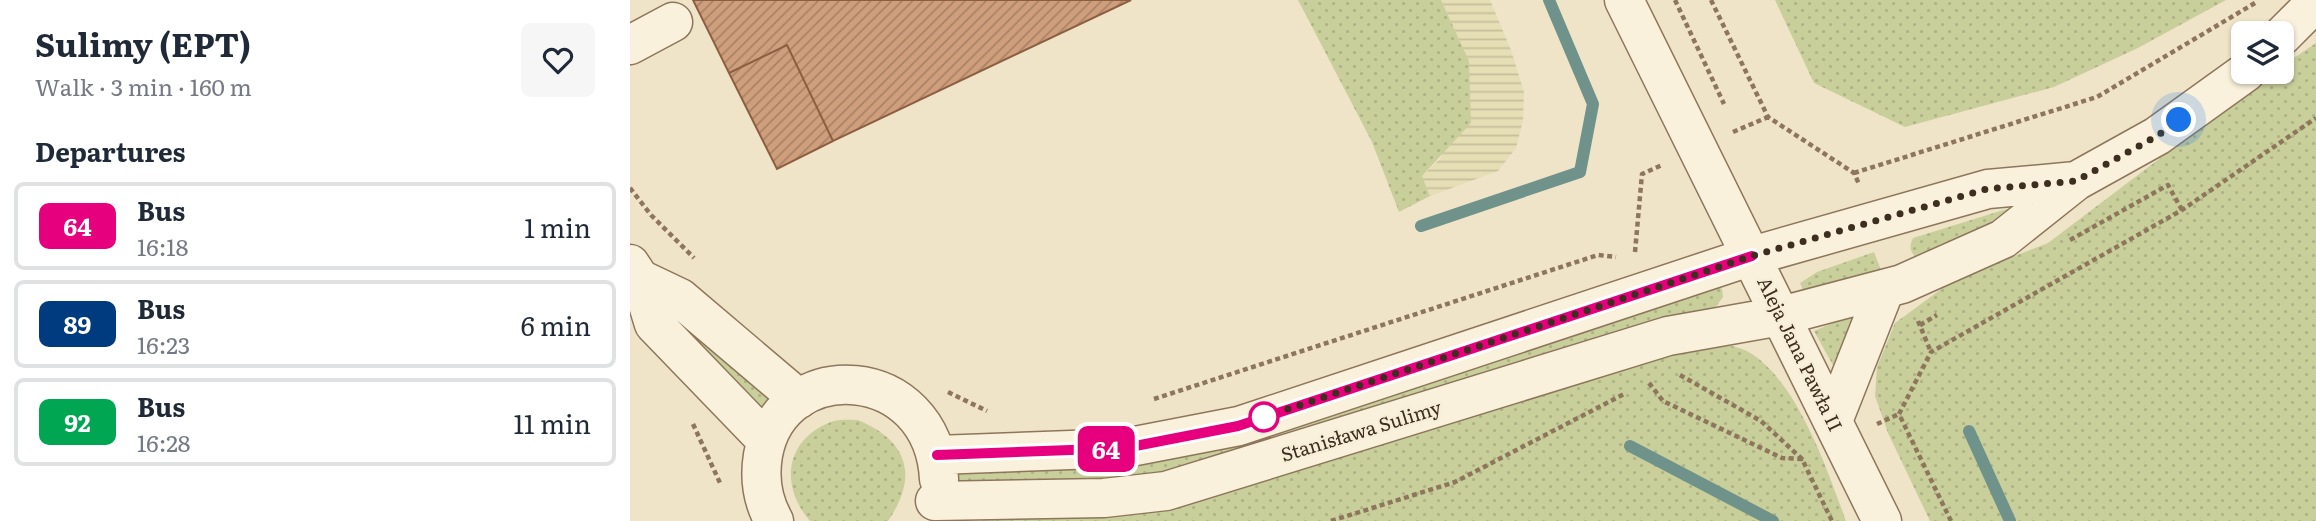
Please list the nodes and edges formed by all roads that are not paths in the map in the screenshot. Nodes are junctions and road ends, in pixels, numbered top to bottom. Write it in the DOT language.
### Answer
graph roads {
  1 [pos="1624,0"];
  2 [pos="2316,2"];
  3 [pos="673,22"];
  4 [pos="2294,24"];
  5 [pos="630,45"];
  6 [pos="2231,83"];
  7 [pos="2076,181"];
  8 [pos="1752,256"];
  9 [pos="635,272"];
  10 [pos="1885,289"];
  11 [pos="1781,316"];
  12 [pos="799,399"];
  13 [pos="1833,421"];
  14 [pos="766,440"];
  15 [pos="937,455"];
  16 [pos="930,511"];
  17 [pos="775,521"];
  18 [pos="1882,521"];
  1 -- 8 [label="street, Aleja Jana Pawła II"];
  2 -- 4 [label="street"];
  3 -- 5 [label="street"];
  6 -- 7 [label="street"];
  7 -- 8 [label="street"];
  7 -- 10 [label="street, Stanisława Sulimy"];
  8 -- 11 [label="street, Aleja Jana Pawła II"];
  8 -- 15 [label="street"];
  9 -- 12 [label="street"];
  9 -- 14 [label="street"];
  10 -- 11 [label="street, Stanisława Sulimy"];
  10 -- 13 [label="street"];
  11 -- 13 [label="street, Aleja Jana Pawła II"];
  11 -- 16 [label="street, Stanisława Sulimy"];
  12 -- 14 [label="street"];
  12 -- 15 [label="street"];
  13 -- 18 [label="street, Aleja Jana Pawła II"];
  14 -- 17 [label="street"];
  15 -- 16 [label="street"];
}
